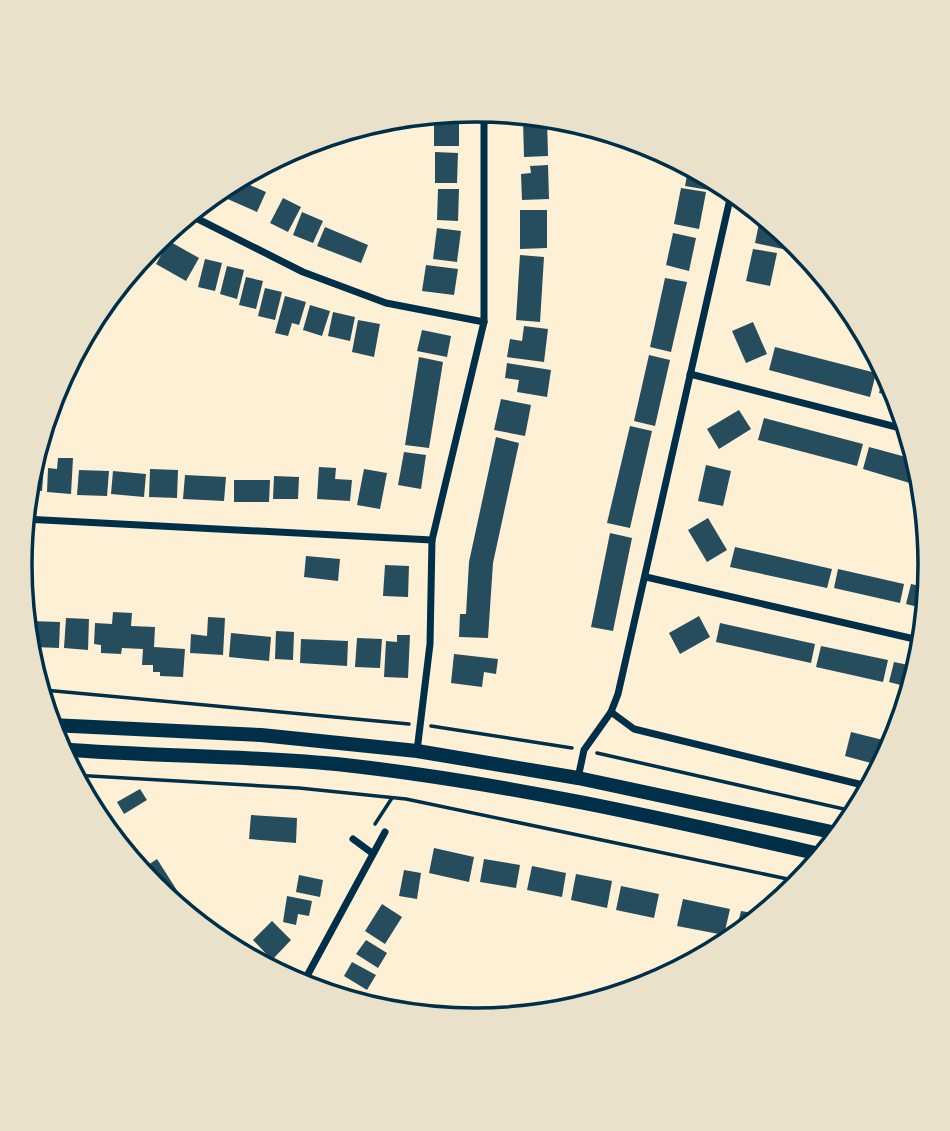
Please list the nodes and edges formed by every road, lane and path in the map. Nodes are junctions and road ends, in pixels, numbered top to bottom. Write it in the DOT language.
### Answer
graph roads {
  1 [pos="483,122"];
  2 [pos="729,203"];
  3 [pos="199,219"];
  4 [pos="484,322"];
  5 [pos="690,374"];
  6 [pos="896,427"];
  7 [pos="34,520"];
  8 [pos="432,540"];
  9 [pos="646,577"];
  10 [pos="912,639"];
  11 [pos="50,691"];
  12 [pos="611,712"];
  13 [pos="61,725"];
  14 [pos="420,725"];
  15 [pos="71,750"];
  16 [pos="584,750"];
  17 [pos="417,751"];
  18 [pos="414,774"];
  19 [pos="85,776"];
  20 [pos="578,778"];
  21 [pos="860,784"];
  22 [pos="392,797"];
  23 [pos="846,809"];
  24 [pos="830,832"];
  25 [pos="384,835"];
  26 [pos="353,839"];
  27 [pos="372,853"];
  28 [pos="812,853"];
  29 [pos="789,879"];
  30 [pos="307,976"];
  1 -- 4 [label="street"];
  2 -- 5 [label="street"];
  3 -- 4 [label="street"];
  4 -- 8 [label="street"];
  5 -- 6 [label="street"];
  5 -- 9 [label="street"];
  7 -- 8 [label="street"];
  8 -- 14 [label="street"];
  9 -- 10 [label="street"];
  9 -- 12 [label="street"];
  11 -- 14 [label="path"];
  12 -- 16 [label="street"];
  12 -- 21 [label="street"];
  13 -- 17 [label="highway"];
  14 -- 16 [label="path"];
  14 -- 17 [label="street"];
  15 -- 18 [label="highway"];
  16 -- 20 [label="street"];
  16 -- 23 [label="path"];
  17 -- 18 [label="highway"];
  17 -- 20 [label="highway"];
  18 -- 28 [label="highway"];
  19 -- 22 [label="path"];
  20 -- 24 [label="highway"];
  22 -- 25 [label="path"];
  22 -- 29 [label="path"];
  25 -- 27 [label="street"];
  26 -- 27 [label="street"];
  27 -- 30 [label="street"];
}
